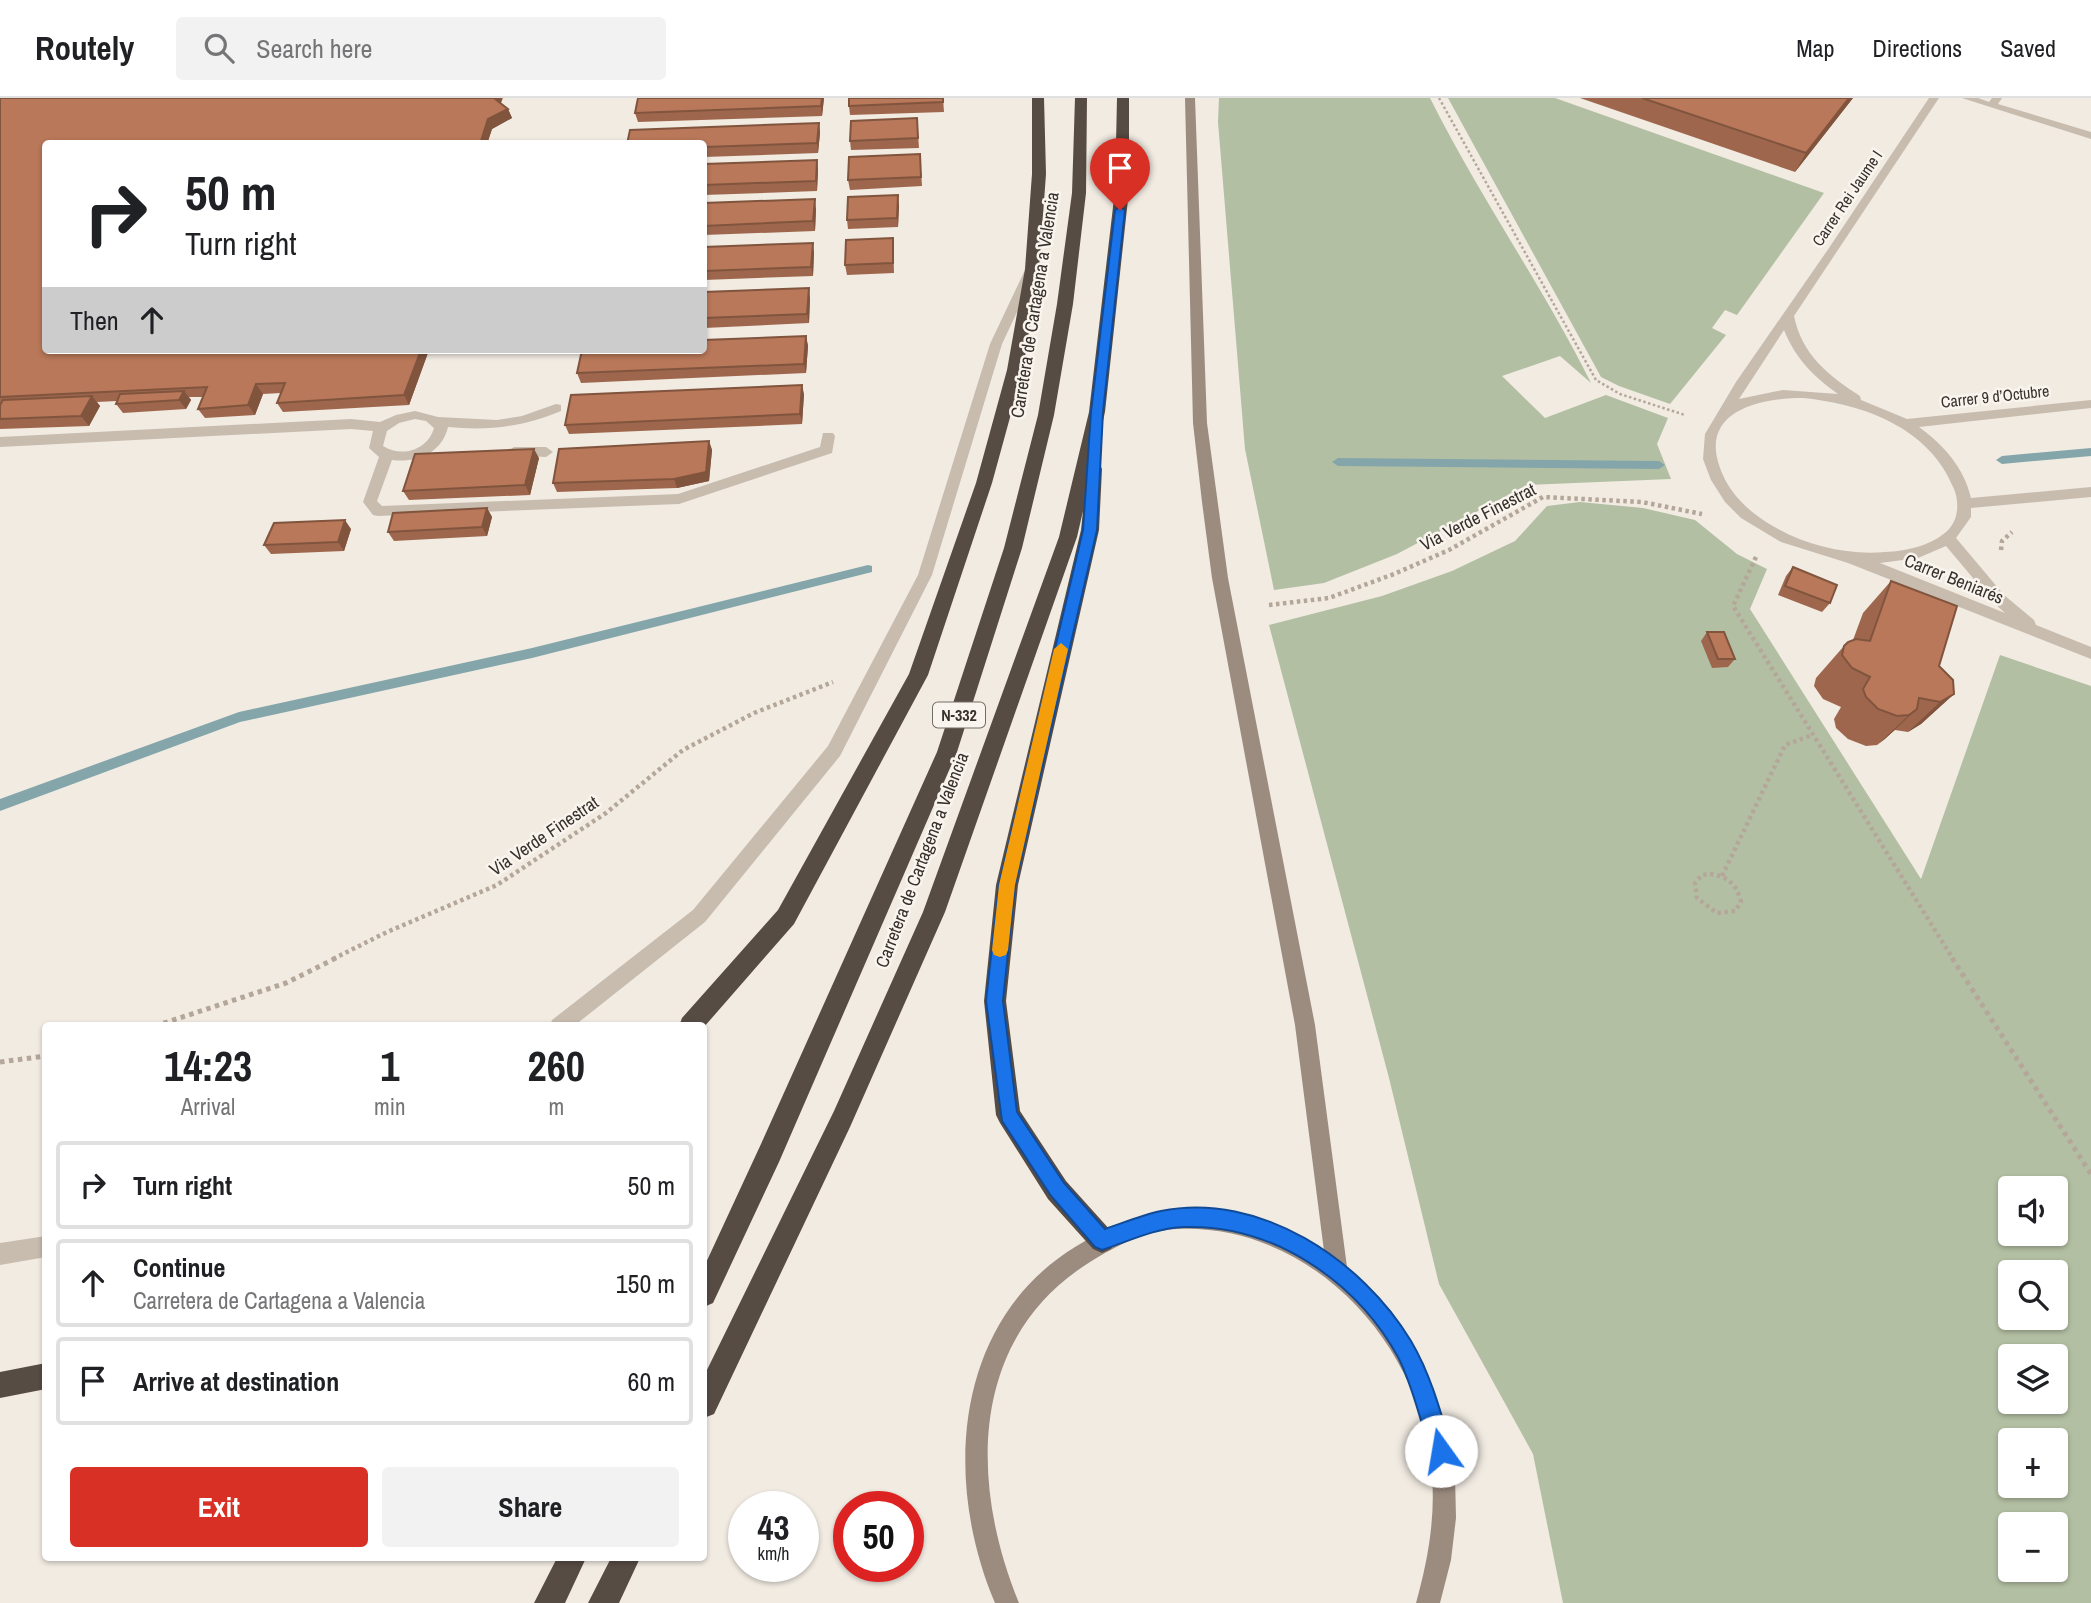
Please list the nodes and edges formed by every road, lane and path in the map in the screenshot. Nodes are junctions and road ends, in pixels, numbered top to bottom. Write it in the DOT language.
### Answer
graph roads {
  1 [pos="1038,98"];
  2 [pos="1081,98"];
  3 [pos="1123,98"];
  4 [pos="1191,98"];
  5 [pos="1439,98"];
  6 [pos="1934,98"];
  7 [pos="1966,98"];
  8 [pos="1995,102"];
  9 [pos="2091,136"];
  10 [pos="1032,269"];
  11 [pos="1788,316"];
  12 [pos="2091,404"];
  13 [pos="556,408"];
  14 [pos="1870,408"];
  15 [pos="1097,412"];
  16 [pos="1685,415"];
  17 [pos="1723,416"];
  18 [pos="437,421"];
  19 [pos="1903,424"];
  20 [pos="382,427"];
  21 [pos="828,436"];
  22 [pos="0,442"];
  23 [pos="495,452"];
  24 [pos="546,452"];
  25 [pos="419,453"];
  26 [pos="444,453"];
  27 [pos="387,455"];
  28 [pos="2091,492"];
  29 [pos="1964,504"];
  30 [pos="1706,515"];
  31 [pos="2020,525"];
  32 [pos="1948,538"];
  33 [pos="1758,553"];
  34 [pos="2001,555"];
  35 [pos="1851,558"];
  36 [pos="1269,605"];
  37 [pos="2042,635"];
  38 [pos="2091,653"];
  39 [pos="843,677"];
  40 [pos="1812,735"];
  41 [pos="1722,876"];
  42 [pos="167,1022"];
  43 [pos="564,1022"];
  44 [pos="694,1022"];
  45 [pos="42,1057"];
  46 [pos="0,1062"];
  47 [pos="2091,1174"];
  48 [pos="1102,1240"];
  49 [pos="42,1247"];
  50 [pos="0,1254"];
  51 [pos="1337,1271"];
  52 [pos="707,1287"];
  53 [pos="42,1377"];
  54 [pos="0,1385"];
  55 [pos="707,1398"];
  56 [pos="570,1561"];
  57 [pos="624,1561"];
  58 [pos="1435,1596"];
  59 [pos="549,1603"];
  60 [pos="603,1603"];
  61 [pos="1007,1603"];
  1 -- 10 [label="highway"];
  2 -- 52 [label="highway, Carretera de Cartagena a Valencia / N-332"];
  3 -- 15 [label="highway, Carretera de Cartagena a Valencia / N-332"];
  4 -- 51 [label="main road"];
  5 -- 16 [label="path"];
  6 -- 11 [label="street, Carrer Rei Jaume I"];
  7 -- 8 [label="street"];
  8 -- 9 [label="street"];
  10 -- 43 [label="street"];
  10 -- 44 [label="highway"];
  11 -- 14 [label="street"];
  11 -- 17 [label="street, Carrer Rei Jaume I"];
  12 -- 19 [label="street, Carrer 9 d’Octubre"];
  13 -- 18 [label="street"];
  14 -- 17 [label="street"];
  14 -- 19 [label="street"];
  15 -- 48 [label="highway"];
  15 -- 55 [label="highway, Carretera de Cartagena a Valencia / N-332"];
  17 -- 35 [label="street"];
  18 -- 20 [label="street"];
  18 -- 25 [label="street"];
  19 -- 29 [label="street"];
  20 -- 22 [label="street"];
  20 -- 27 [label="street"];
  21 -- 27 [label="street"];
  23 -- 24 [label="street"];
  25 -- 26 [label="street"];
  25 -- 27 [label="street"];
  28 -- 29 [label="street"];
  29 -- 32 [label="street"];
  30 -- 36 [label="path, Via Verde Finestrat"];
  31 -- 34 [label="path"];
  32 -- 35 [label="street"];
  32 -- 37 [label="street, Carrer Beniarés"];
  33 -- 40 [label="path"];
  35 -- 37 [label="street, Carrer Beniarés"];
  37 -- 38 [label="street, Carrer Beniarés"];
  39 -- 42 [label="path, Via Verde Finestrat"];
  40 -- 41 [label="path"];
  40 -- 47 [label="path"];
  41 -- 41 [label="path"];
  45 -- 46 [label="path"];
  48 -- 51 [label="main road"];
  48 -- 61 [label="main road"];
  49 -- 50 [label="street"];
  51 -- 58 [label="main road"];
  53 -- 54 [label="highway"];
  56 -- 59 [label="highway"];
  57 -- 60 [label="highway"];
}
